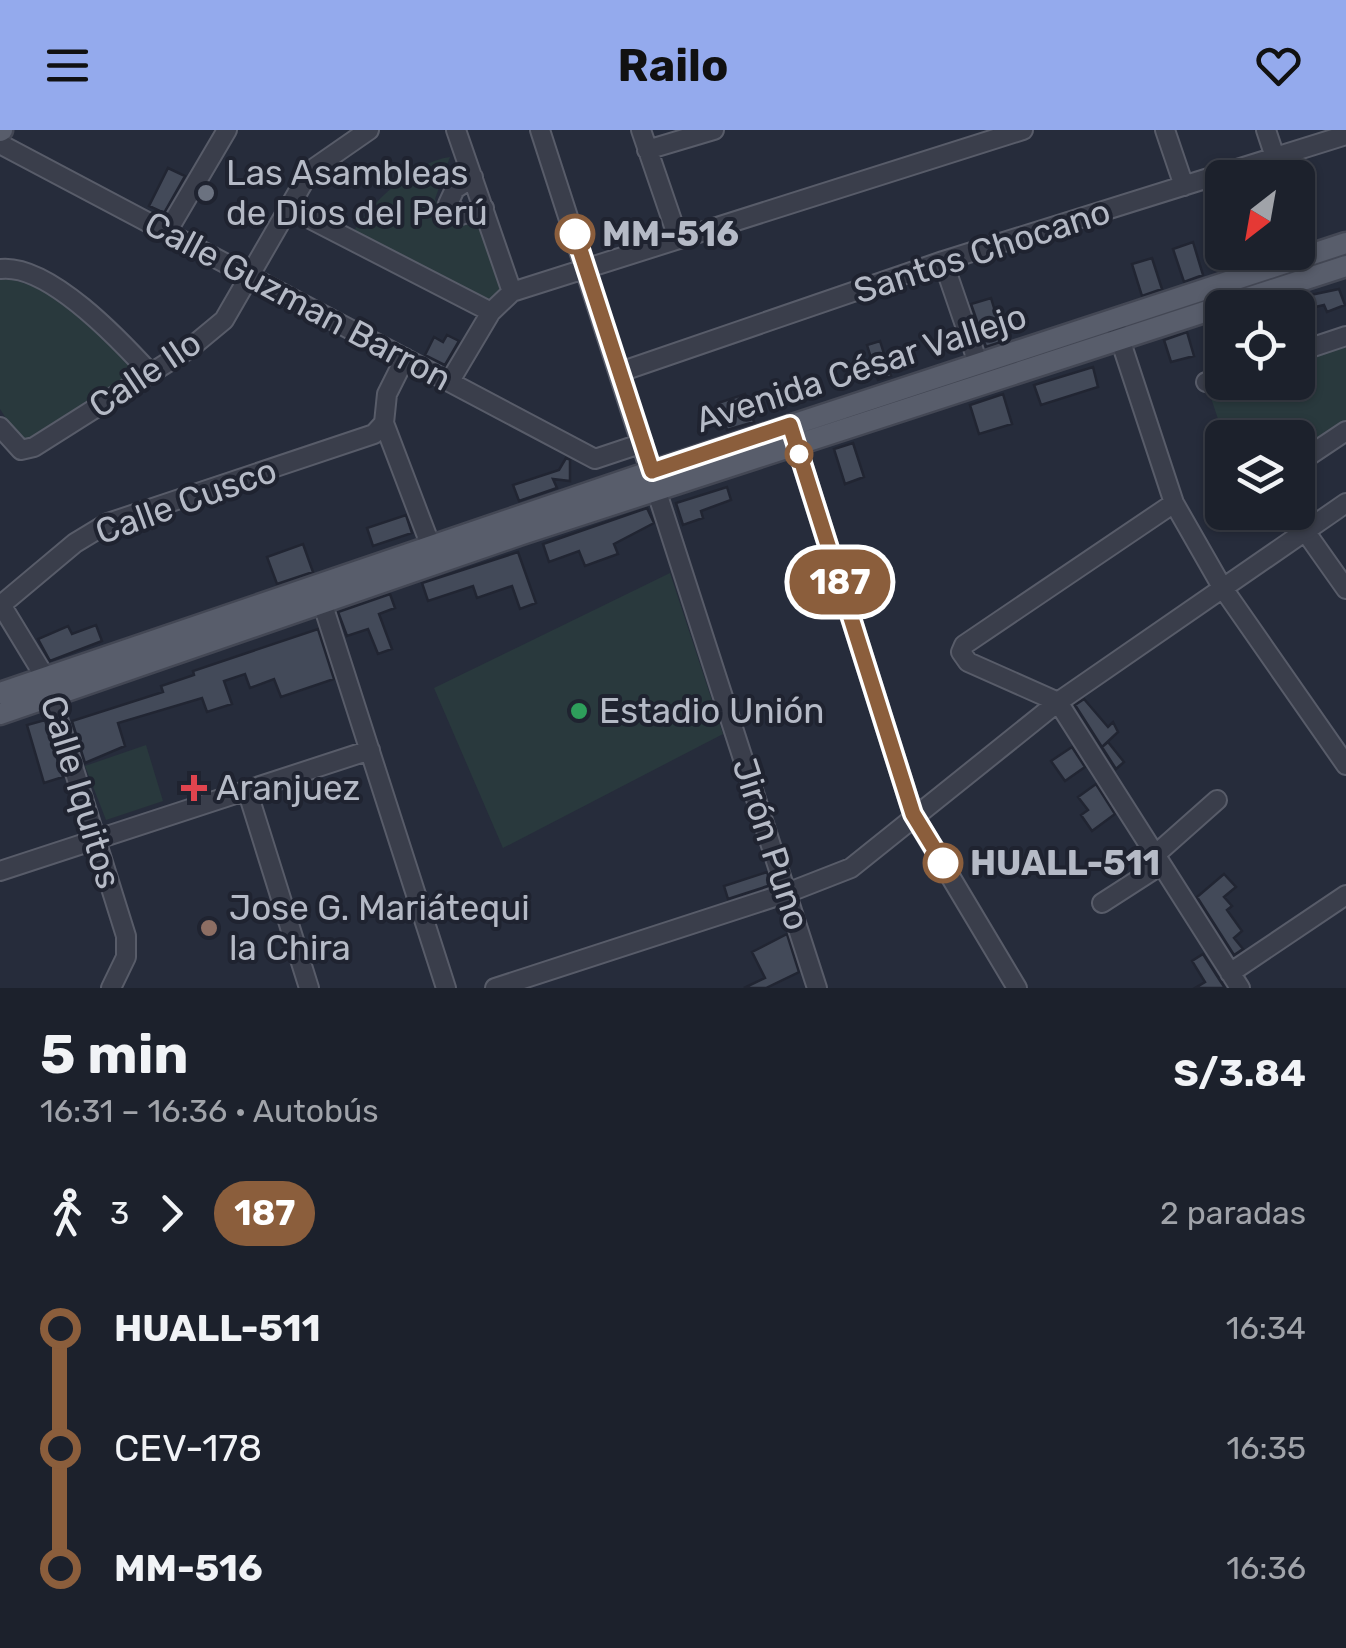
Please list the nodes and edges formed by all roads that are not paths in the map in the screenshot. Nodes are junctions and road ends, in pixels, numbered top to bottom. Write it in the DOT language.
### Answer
graph roads {
  1 [pos="226,130"];
  2 [pos="369,130"];
  3 [pos="456,130"];
  4 [pos="540,130"];
  5 [pos="641,130"];
  6 [pos="714,130"];
  7 [pos="1023,130"];
  8 [pos="1164,130"];
  9 [pos="1266,130"];
  10 [pos="1346,135"];
  11 [pos="0,144"];
  12 [pos="647,150"];
  13 [pos="1275,158"];
  14 [pos="473,177"];
  15 [pos="1184,186"];
  16 [pos="288,207"];
  17 [pos="484,208"];
  18 [pos="166,232"];
  19 [pos="678,238"];
  20 [pos="1346,243"];
  21 [pos="943,261"];
  22 [pos="1346,266"];
  23 [pos="0,269"];
  24 [pos="586,269"];
  25 [pos="250,276"];
  26 [pos="512,292"];
  27 [pos="491,312"];
  28 [pos="1117,330"];
  29 [pos="1346,336"];
  30 [pos="1315,346"];
  31 [pos="406,358"];
  32 [pos="978,363"];
  33 [pos="620,372"];
  34 [pos="150,374"];
  35 [pos="450,381"];
  36 [pos="384,423"];
  37 [pos="0,427"];
  38 [pos="1346,431"];
  39 [pos="793,435"];
  40 [pos="643,442"];
  41 [pos="1315,452"];
  42 [pos="595,459"];
  43 [pos="655,480"];
  44 [pos="601,498"];
  45 [pos="1174,503"];
  46 [pos="1346,503"];
  47 [pos="1305,531"];
  48 [pos="434,555"];
  49 [pos="1222,587"];
  50 [pos="1346,588"];
  51 [pos="322,602"];
  52 [pos="1,604"];
  53 [pos="283,606"];
  54 [pos="48,686"];
  55 [pos="0,693"];
  56 [pos="1058,702"];
  57 [pos="0,714"];
  58 [pos="370,750"];
  59 [pos="1345,766"];
  60 [pos="248,790"];
  61 [pos="1217,800"];
  62 [pos="913,814"];
  63 [pos="96,839"];
  64 [pos="1158,860"];
  65 [pos="0,871"];
  66 [pos="787,894"];
  67 [pos="1346,896"];
  68 [pos="1102,902"];
  69 [pos="1235,980"];
  70 [pos="111,988"];
  71 [pos="309,988"];
  72 [pos="446,988"];
  73 [pos="494,988"];
  74 [pos="817,988"];
  75 [pos="1016,988"];
  1 -- 18 [label="street"];
  2 -- 16 [label="street, Calle Ilo"];
  3 -- 14 [label="street"];
  4 -- 24 [label="street, Jirón Puno"];
  5 -- 12 [label="street"];
  6 -- 12 [label="street"];
  7 -- 19 [label="street"];
  8 -- 15 [label="street"];
  9 -- 13 [label="street"];
  10 -- 13 [label="street, Santos Chocano"];
  11 -- 18 [label="street, Calle Guzman Barron"];
  12 -- 19 [label="street"];
  13 -- 15 [label="street, Santos Chocano"];
  14 -- 17 [label="street"];
  14 -- 17 [label="street"];
  15 -- 21 [label="street, Santos Chocano"];
  16 -- 25 [label="street, Calle Ilo"];
  16 -- 27 [label="street"];
  17 -- 26 [label="street"];
  18 -- 25 [label="street, Calle Guzman Barron"];
  19 -- 24 [label="street"];
  20 -- 28 [label="main road, Avenida César Vallejo"];
  21 -- 32 [label="street"];
  21 -- 33 [label="street, Santos Chocano"];
  22 -- 28 [label="main road, Avenida César Vallejo"];
  23 -- 34 [label="street"];
  24 -- 26 [label="street"];
  24 -- 33 [label="street, Jirón Puno"];
  25 -- 31 [label="street, Calle Guzman Barron"];
  25 -- 34 [label="street, Calle Ilo"];
  26 -- 27 [label="street"];
  27 -- 35 [label="street"];
  28 -- 32 [label="main road, Avenida César Vallejo"];
  28 -- 39 [label="main road, Avenida César Vallejo"];
  28 -- 45 [label="street"];
  29 -- 30 [label="street"];
  31 -- 35 [label="street, Calle Guzman Barron"];
  31 -- 36 [label="street"];
  32 -- 39 [label="main road, Avenida César Vallejo"];
  33 -- 40 [label="street, Jirón Puno"];
  34 -- 37 [label="street, Calle Ilo"];
  35 -- 42 [label="street, Calle Guzman Barron"];
  36 -- 48 [label="street"];
  36 -- 52 [label="street, Calle Cusco"];
  38 -- 41 [label="street"];
  39 -- 43 [label="main road, Avenida César Vallejo"];
  39 -- 62 [label="street"];
  40 -- 42 [label="street"];
  40 -- 43 [label="street, Jirón Puno"];
  42 -- 44 [label="street"];
  43 -- 44 [label="main road, Avenida César Vallejo"];
  43 -- 66 [label="street, Jirón Puno"];
  44 -- 48 [label="main road, Avenida César Vallejo"];
  45 -- 49 [label="street"];
  45 -- 56 [label="street"];
  46 -- 47 [label="street"];
  47 -- 49 [label="street"];
  47 -- 50 [label="street"];
  48 -- 51 [label="main road, Avenida César Vallejo"];
  48 -- 53 [label="main road, Avenida César Vallejo"];
  49 -- 56 [label="street"];
  49 -- 59 [label="street"];
  51 -- 53 [label="main road, Avenida César Vallejo"];
  51 -- 58 [label="street"];
  52 -- 54 [label="street, Calle Iquitos"];
  53 -- 54 [label="main road, Avenida César Vallejo"];
  54 -- 55 [label="main road, Avenida César Vallejo"];
  54 -- 57 [label="main road, Avenida César Vallejo"];
  54 -- 63 [label="street, Calle Iquitos"];
  56 -- 62 [label="street"];
  56 -- 64 [label="street"];
  58 -- 60 [label="street"];
  58 -- 72 [label="street"];
  60 -- 63 [label="street"];
  60 -- 71 [label="street"];
  61 -- 64 [label="street"];
  62 -- 66 [label="street"];
  62 -- 75 [label="street"];
  63 -- 65 [label="street"];
  63 -- 70 [label="street, Calle Iquitos"];
  64 -- 68 [label="street"];
  64 -- 69 [label="street"];
  66 -- 73 [label="street"];
  66 -- 74 [label="street, Jirón Puno"];
  67 -- 69 [label="street"];
}
